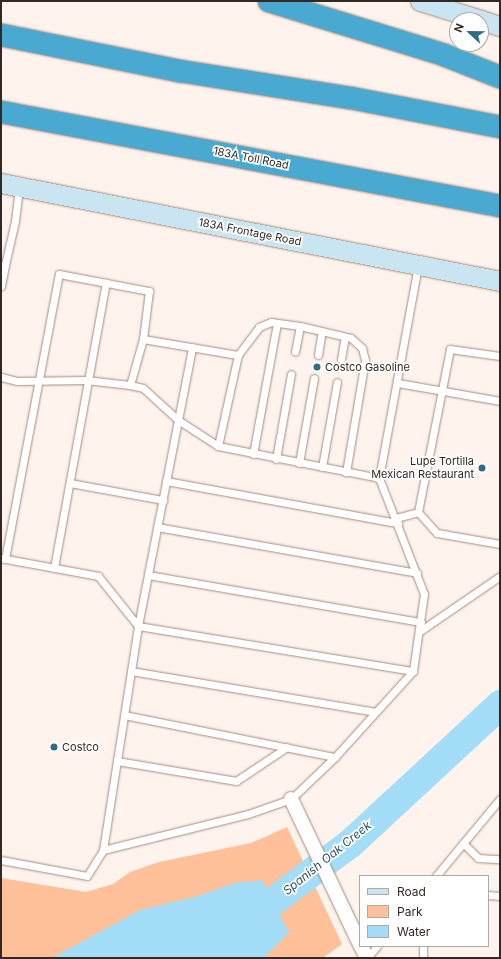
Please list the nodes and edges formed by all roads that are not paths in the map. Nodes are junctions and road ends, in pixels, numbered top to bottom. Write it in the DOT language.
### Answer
graph roads {
  1 [pos="269,1"];
  2 [pos="420,1"];
  3 [pos="455,12"];
  4 [pos="489,23"];
  5 [pos="500,26"];
  6 [pos="1,35"];
  7 [pos="500,77"];
  8 [pos="1,112"];
  9 [pos="500,127"];
  10 [pos="10,185"];
  11 [pos="500,206"];
  12 [pos="3,265"];
  13 [pos="418,265"];
  14 [pos="500,281"];
  15 [pos="106,283"];
  16 [pos="1,286"];
  17 [pos="277,323"];
  18 [pos="300,326"];
  19 [pos="322,331"];
  20 [pos="345,336"];
  21 [pos="143,339"];
  22 [pos="192,347"];
  23 [pos="295,352"];
  24 [pos="238,355"];
  25 [pos="318,355"];
  26 [pos="500,356"];
  27 [pos="341,359"];
  28 [pos="291,374"];
  29 [pos="1,377"];
  30 [pos="314,378"];
  31 [pos="39,380"];
  32 [pos="90,380"];
  33 [pos="337,382"];
  34 [pos="398,383"];
  35 [pos="130,385"];
  36 [pos="441,392"];
  37 [pos="500,401"];
  38 [pos="178,420"];
  39 [pos="218,446"];
  40 [pos="253,454"];
  41 [pos="276,458"];
  42 [pos="299,463"];
  43 [pos="322,468"];
  44 [pos="346,472"];
  45 [pos="379,478"];
  46 [pos="166,481"];
  47 [pos="70,483"];
  48 [pos="163,500"];
  49 [pos="418,512"];
  50 [pos="397,521"];
  51 [pos="157,527"];
  52 [pos="500,544"];
  53 [pos="3,559"];
  54 [pos="54,568"];
  55 [pos="417,573"];
  56 [pos="148,575"];
  57 [pos="500,576"];
  58 [pos="421,622"];
  59 [pos="138,626"];
  60 [pos="420,631"];
  61 [pos="131,671"];
  62 [pos="413,671"];
  63 [pos="375,712"];
  64 [pos="124,715"];
  65 [pos="287,747"];
  66 [pos="335,757"];
  67 [pos="117,761"];
  68 [pos="291,799"];
  69 [pos="500,799"];
  70 [pos="463,842"];
  71 [pos="103,850"];
  72 [pos="500,859"];
  73 [pos="1,860"];
  74 [pos="437,875"];
  75 [pos="489,895"];
  76 [pos="500,896"];
  77 [pos="359,943"];
  78 [pos="361,947"];
  79 [pos="376,947"];
  80 [pos="423,947"];
  81 [pos="367,958"];
  82 [pos="423,958"];
  1 -- 7 [label="highway"];
  2 -- 3 [label="main road"];
  4 -- 5 [label="main road"];
  6 -- 9 [label="highway"];
  8 -- 11 [label="highway, 183A Toll Road"];
  10 -- 12 [label="lane"];
  10 -- 13 [label="main road, 183A Frontage Road"];
  12 -- 16 [label="lane"];
  13 -- 14 [label="main road, 183A Frontage Road"];
  13 -- 34 [label="lane"];
  15 -- 21 [label="lane"];
  15 -- 31 [label="lane"];
  15 -- 32 [label="lane"];
  17 -- 18 [label="lane"];
  17 -- 24 [label="lane"];
  17 -- 40 [label="lane"];
  18 -- 19 [label="lane"];
  18 -- 23 [label="lane"];
  19 -- 20 [label="lane"];
  19 -- 25 [label="lane"];
  20 -- 27 [label="lane"];
  20 -- 44 [label="lane"];
  21 -- 22 [label="lane"];
  21 -- 35 [label="lane"];
  22 -- 24 [label="lane"];
  22 -- 38 [label="lane"];
  24 -- 39 [label="lane"];
  26 -- 36 [label="lane"];
  28 -- 41 [label="lane"];
  29 -- 31 [label="lane"];
  30 -- 42 [label="lane"];
  31 -- 32 [label="lane"];
  31 -- 53 [label="lane"];
  32 -- 35 [label="lane"];
  32 -- 47 [label="lane"];
  33 -- 43 [label="lane"];
  34 -- 36 [label="lane"];
  34 -- 45 [label="lane"];
  35 -- 38 [label="lane"];
  36 -- 37 [label="lane"];
  36 -- 49 [label="lane"];
  38 -- 39 [label="lane"];
  38 -- 46 [label="lane"];
  39 -- 40 [label="lane"];
  40 -- 41 [label="lane"];
  41 -- 42 [label="lane"];
  42 -- 43 [label="lane"];
  43 -- 44 [label="lane"];
  44 -- 45 [label="lane"];
  45 -- 50 [label="lane"];
  46 -- 48 [label="lane"];
  46 -- 50 [label="lane"];
  47 -- 48 [label="lane"];
  47 -- 54 [label="lane"];
  48 -- 51 [label="lane"];
  49 -- 50 [label="lane"];
  49 -- 52 [label="lane"];
  50 -- 55 [label="lane"];
  51 -- 55 [label="lane"];
  51 -- 56 [label="lane"];
  53 -- 54 [label="lane"];
  54 -- 59 [label="lane"];
  55 -- 58 [label="lane"];
  56 -- 58 [label="lane"];
  56 -- 59 [label="lane"];
  57 -- 60 [label="lane"];
  58 -- 60 [label="lane"];
  59 -- 61 [label="lane"];
  59 -- 62 [label="lane"];
  60 -- 62 [label="lane"];
  61 -- 63 [label="lane"];
  61 -- 64 [label="lane"];
  62 -- 63 [label="lane"];
  63 -- 66 [label="lane"];
  64 -- 65 [label="lane"];
  64 -- 67 [label="lane"];
  65 -- 66 [label="lane"];
  65 -- 67 [label="lane"];
  66 -- 68 [label="lane"];
  67 -- 71 [label="lane"];
  68 -- 71 [label="lane"];
  68 -- 77 [label="street"];
  69 -- 70 [label="lane"];
  70 -- 72 [label="lane"];
  70 -- 74 [label="lane"];
  71 -- 73 [label="lane"];
  75 -- 76 [label="lane"];
  78 -- 81 [label="street"];
  79 -- 81 [label="lane"];
  80 -- 82 [label="lane"];
}
